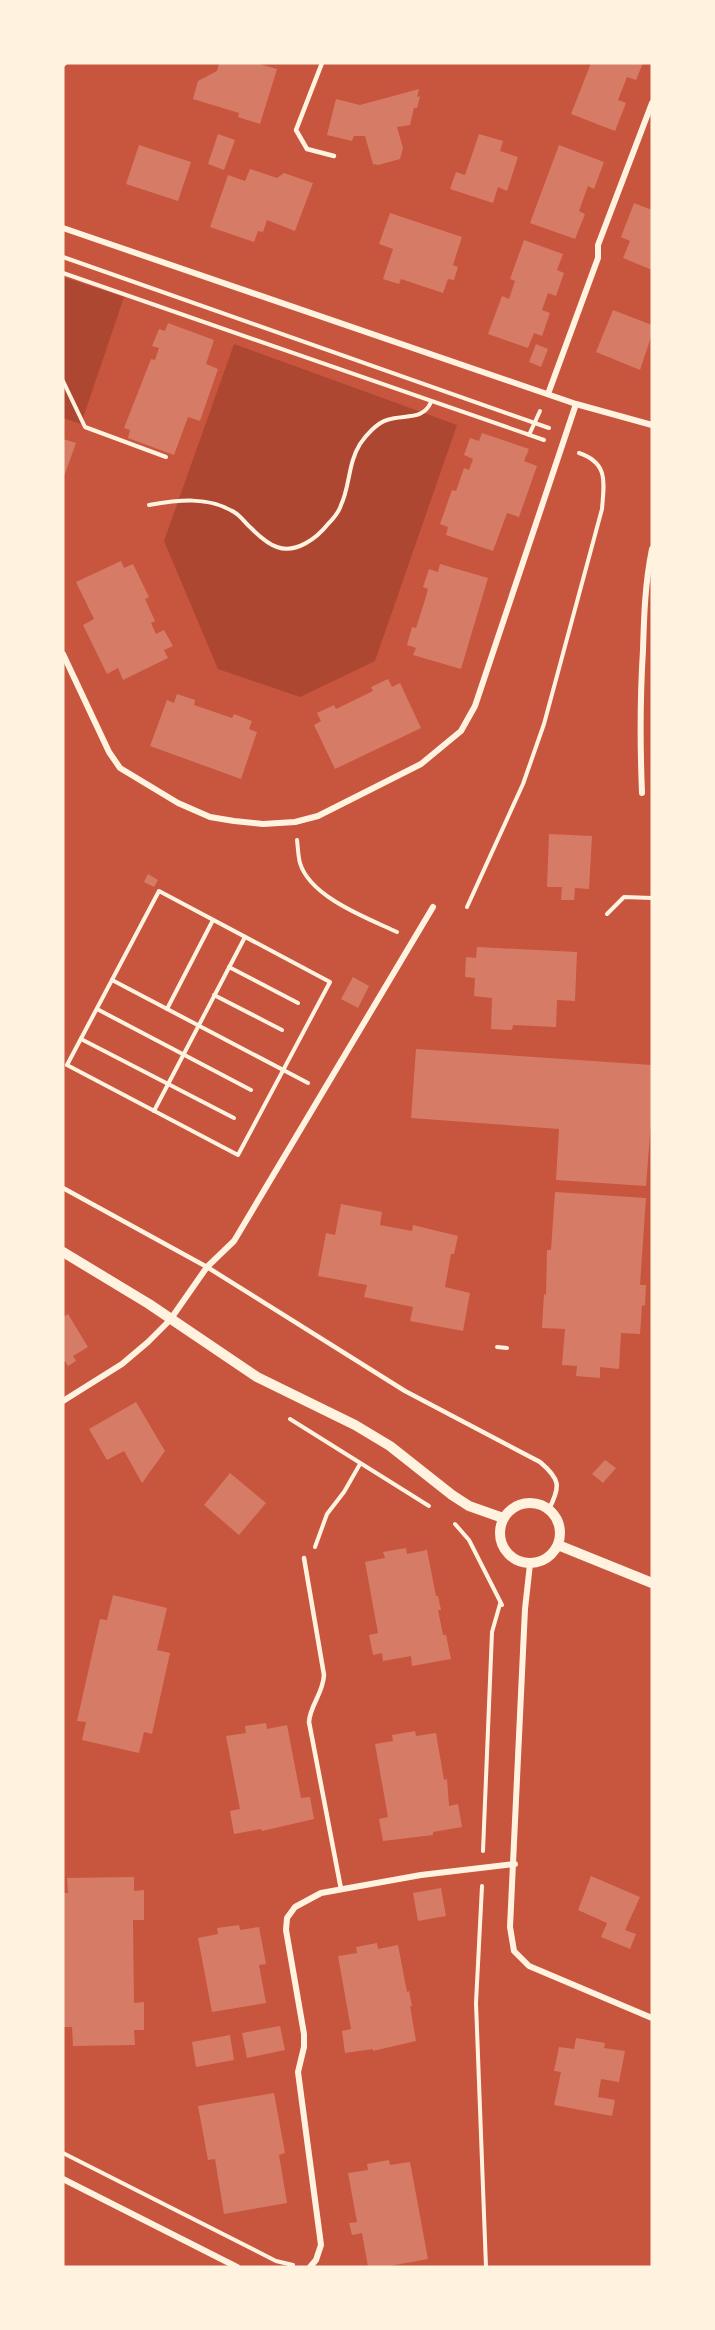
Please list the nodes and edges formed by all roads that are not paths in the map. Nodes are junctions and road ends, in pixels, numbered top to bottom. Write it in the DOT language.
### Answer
graph roads {
  1 [pos="322,63"];
  2 [pos="652,103"];
  3 [pos="334,156"];
  4 [pos="63,228"];
  5 [pos="548,394"];
  6 [pos="576,404"];
  7 [pos="652,426"];
  8 [pos="652,549"];
  9 [pos="63,654"];
  10 [pos="642,793"];
  11 [pos="433,907"];
  12 [pos="63,1188"];
  13 [pos="63,1252"];
  14 [pos="207,1267"];
  15 [pos="170,1320"];
  16 [pos="63,1401"];
  17 [pos="549,1509"];
  18 [pos="503,1518"];
  19 [pos="558,1545"];
  20 [pos="304,1558"];
  21 [pos="530,1564"];
  22 [pos="652,1583"];
  23 [pos="515,1864"];
  24 [pos="341,1889"];
  25 [pos="652,2018"];
  26 [pos="63,2179"];
  27 [pos="237,2267"];
  28 [pos="310,2267"];
  1 -- 3 [label="lane"];
  2 -- 5 [label="street"];
  4 -- 5 [label="street"];
  5 -- 6 [label="street"];
  6 -- 7 [label="street"];
  6 -- 9 [label="street"];
  8 -- 10 [label="street"];
  11 -- 14 [label="street"];
  12 -- 14 [label="lane"];
  13 -- 15 [label="street"];
  14 -- 15 [label="street"];
  14 -- 17 [label="lane"];
  15 -- 16 [label="street"];
  15 -- 18 [label="street"];
  17 -- 18 [label="street"];
  17 -- 19 [label="street"];
  18 -- 21 [label="street"];
  19 -- 21 [label="street"];
  19 -- 22 [label="street"];
  20 -- 24 [label="lane"];
  21 -- 23 [label="street"];
  23 -- 24 [label="street"];
  23 -- 25 [label="street"];
  24 -- 28 [label="street"];
  26 -- 27 [label="street"];
}
